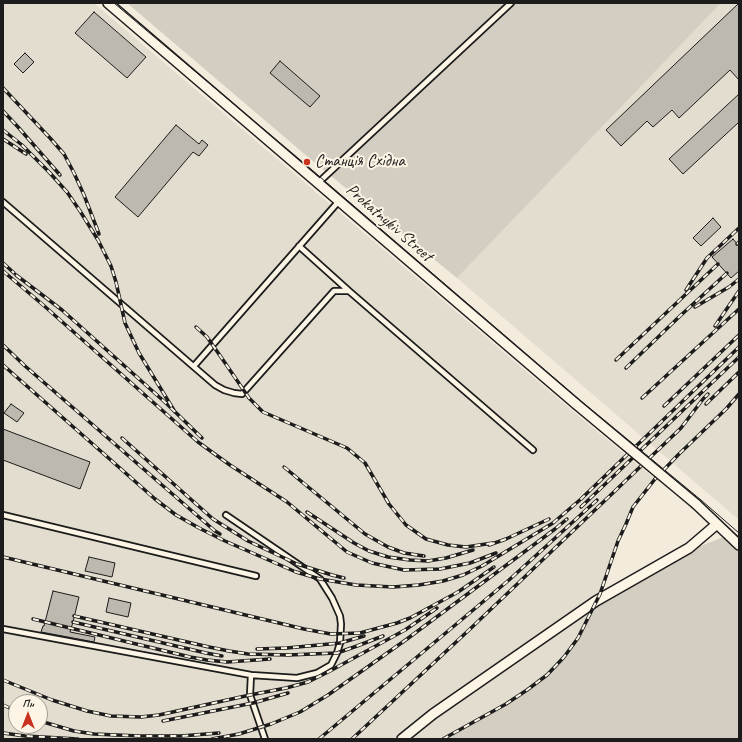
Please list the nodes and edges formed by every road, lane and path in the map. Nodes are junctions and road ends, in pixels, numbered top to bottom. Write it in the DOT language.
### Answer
graph roads {
  1 [pos="108,3"];
  2 [pos="511,3"];
  3 [pos="318,183"];
  4 [pos="339,201"];
  5 [pos="3,202"];
  6 [pos="299,246"];
  7 [pos="349,291"];
  8 [pos="194,366"];
  9 [pos="533,450"];
  10 [pos="3,515"];
  11 [pos="226,515"];
  12 [pos="717,524"];
  13 [pos="739,545"];
  14 [pos="256,576"];
  15 [pos="3,629"];
  16 [pos="251,675"];
  17 [pos="265,739"];
  18 [pos="402,739"];
  1 -- 3 [label="street, Prokatnykiv Street"];
  2 -- 3 [label="lane"];
  3 -- 4 [label="street, Prokatnykiv Street"];
  4 -- 6 [label="lane"];
  4 -- 12 [label="street, Prokatnykiv Street, bridge"];
  5 -- 8 [label="lane"];
  6 -- 7 [label="lane"];
  6 -- 8 [label="lane"];
  7 -- 8 [label="lane"];
  7 -- 9 [label="lane"];
  10 -- 14 [label="lane"];
  11 -- 16 [label="lane"];
  12 -- 13 [label="street, Prokatnykiv Street"];
  12 -- 18 [label="street"];
  15 -- 16 [label="lane"];
  16 -- 17 [label="lane"];
}
